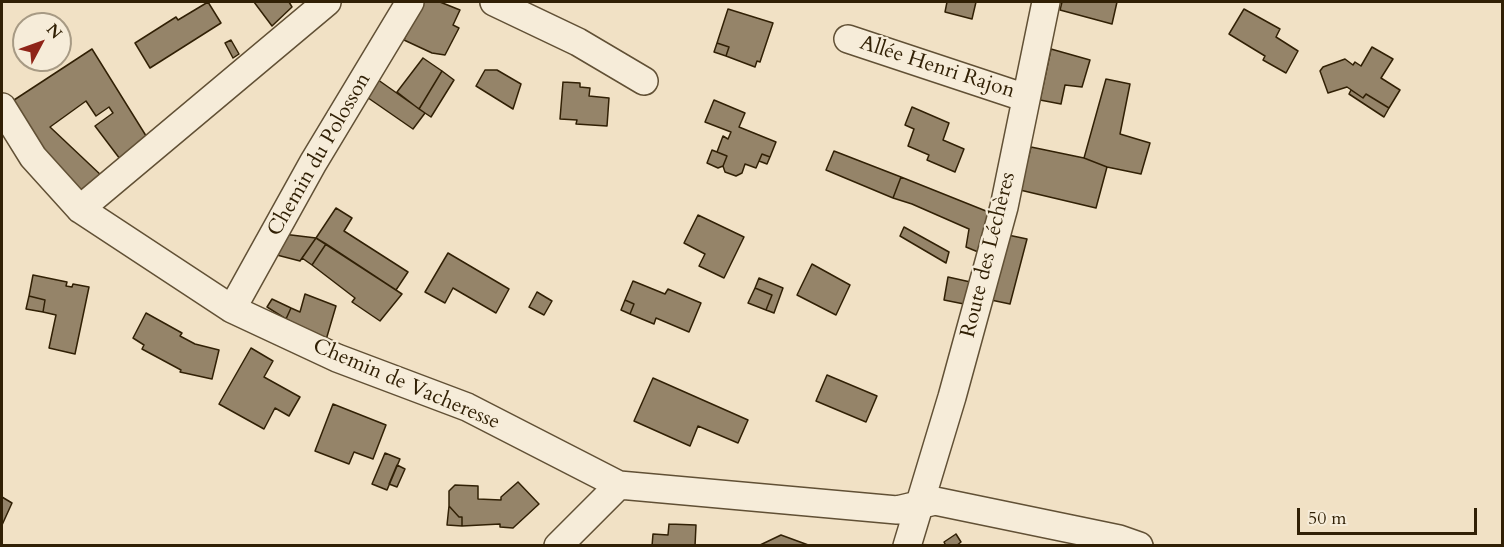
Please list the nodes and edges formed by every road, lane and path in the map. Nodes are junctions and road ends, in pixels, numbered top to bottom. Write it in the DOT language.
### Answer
graph roads {
  1 [pos="327,2"];
  2 [pos="410,2"];
  3 [pos="494,2"];
  4 [pos="1046,2"];
  5 [pos="848,39"];
  6 [pos="644,81"];
  7 [pos="1026,98"];
  8 [pos="2,107"];
  9 [pos="80,209"];
  10 [pos="232,309"];
  11 [pos="619,485"];
  12 [pos="919,504"];
  13 [pos="558,546"];
  14 [pos="907,546"];
  15 [pos="1139,546"];
  1 -- 9 [label="street"];
  2 -- 10 [label="street, Chemin du Polosson"];
  3 -- 6 [label="street"];
  4 -- 7 [label="street, Route des Léchères"];
  5 -- 7 [label="street, Allée Henri Rajon"];
  7 -- 12 [label="street, Route des Léchères"];
  8 -- 9 [label="street, Chemin de Vacheresse"];
  9 -- 10 [label="street, Chemin de Vacheresse"];
  10 -- 11 [label="street, Chemin de Vacheresse"];
  11 -- 12 [label="street, Chemin de Vacheresse"];
  11 -- 13 [label="street"];
  12 -- 14 [label="street, Route des Léchères"];
  12 -- 15 [label="street, Chemin de Vacheresse"];
}
